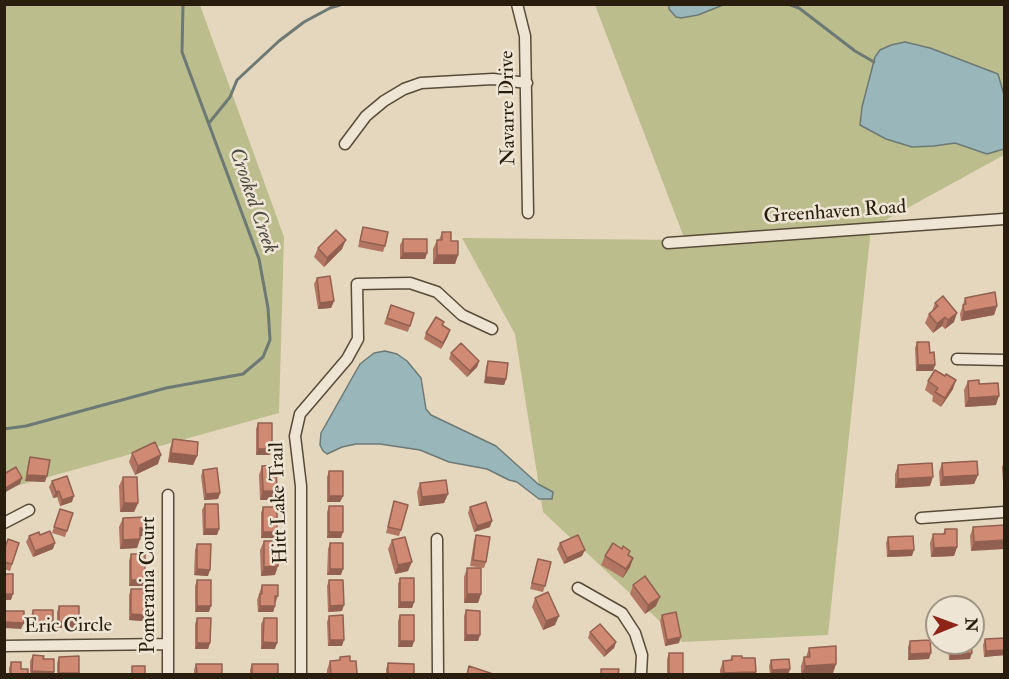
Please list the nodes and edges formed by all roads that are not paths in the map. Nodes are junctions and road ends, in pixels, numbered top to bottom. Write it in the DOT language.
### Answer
graph roads {
  1 [pos="517,4"];
  2 [pos="527,83"];
  3 [pos="345,144"];
  4 [pos="528,213"];
  5 [pos="1005,219"];
  6 [pos="668,243"];
  7 [pos="492,329"];
  8 [pos="957,359"];
  9 [pos="1005,360"];
  10 [pos="168,495"];
  11 [pos="28,510"];
  12 [pos="1005,512"];
  13 [pos="921,518"];
  14 [pos="4,523"];
  15 [pos="437,538"];
  16 [pos="578,588"];
  17 [pos="168,644"];
  18 [pos="4,646"];
  19 [pos="168,675"];
  20 [pos="301,675"];
  21 [pos="438,675"];
  22 [pos="641,675"];
  1 -- 2 [label="street, Navarre Drive"];
  2 -- 3 [label="street"];
  2 -- 4 [label="street, Navarre Drive"];
  5 -- 6 [label="street, Greenhaven Road"];
  7 -- 20 [label="street, Hitt Lake Trail"];
  8 -- 9 [label="street"];
  10 -- 17 [label="street, Pomerania Court"];
  11 -- 14 [label="street"];
  12 -- 13 [label="street"];
  15 -- 21 [label="street"];
  16 -- 22 [label="street"];
  17 -- 18 [label="street, Eric Circle"];
  17 -- 19 [label="street, Pomerania Court"];
}
